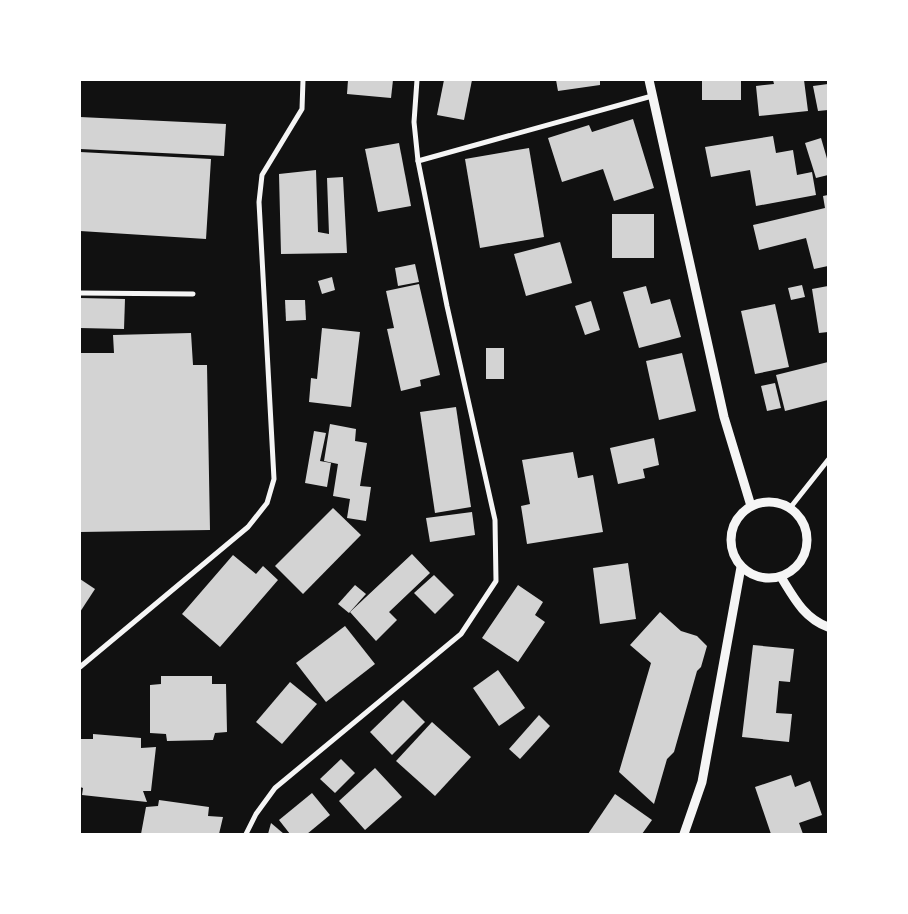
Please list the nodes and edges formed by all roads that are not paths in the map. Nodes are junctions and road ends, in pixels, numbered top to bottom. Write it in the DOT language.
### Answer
graph roads {
  1 [pos="304,80"];
  2 [pos="417,80"];
  3 [pos="649,80"];
  4 [pos="652,96"];
  5 [pos="418,161"];
  6 [pos="80,293"];
  7 [pos="193,294"];
  8 [pos="828,460"];
  9 [pos="751,506"];
  10 [pos="790,508"];
  11 [pos="741,567"];
  12 [pos="781,577"];
  13 [pos="828,628"];
  14 [pos="80,667"];
  15 [pos="246,834"];
  16 [pos="684,834"];
  1 -- 14 [label="street"];
  2 -- 5 [label="street"];
  3 -- 4 [label="street"];
  4 -- 5 [label="street"];
  4 -- 9 [label="street"];
  5 -- 15 [label="street"];
  6 -- 7 [label="street"];
  8 -- 10 [label="street"];
  9 -- 10 [label="street"];
  9 -- 11 [label="street"];
  10 -- 12 [label="street"];
  11 -- 12 [label="street"];
  11 -- 16 [label="street"];
  12 -- 13 [label="street"];
}
